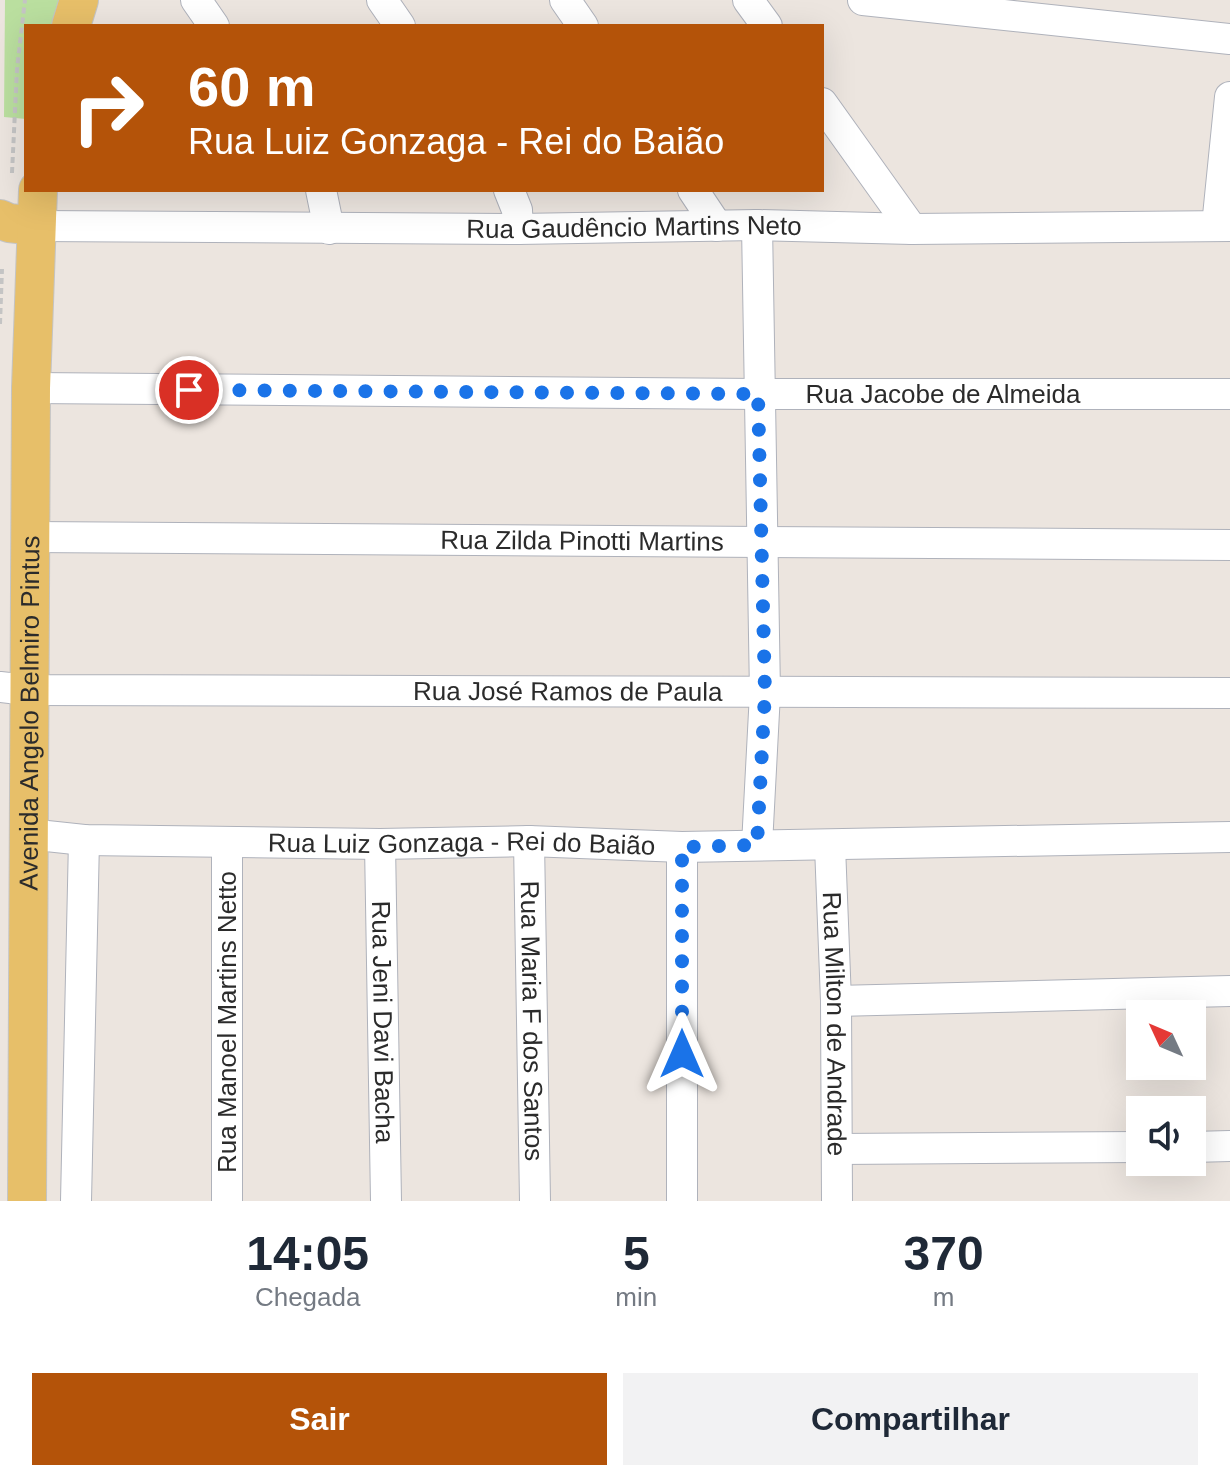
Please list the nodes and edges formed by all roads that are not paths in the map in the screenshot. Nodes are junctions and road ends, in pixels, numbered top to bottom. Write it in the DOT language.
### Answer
graph roads {
  1 [pos="79,0"];
  2 [pos="196,0"];
  3 [pos="382,0"];
  4 [pos="565,0"];
  5 [pos="748,0"];
  6 [pos="863,0"];
  7 [pos="72,24"];
  8 [pos="213,24"];
  9 [pos="399,24"];
  10 [pos="582,24"];
  11 [pos="766,24"];
  12 [pos="1230,39"];
  13 [pos="1230,97"];
  14 [pos="824,106"];
  15 [pos="321,192"];
  16 [pos="510,192"];
  17 [pos="694,192"];
  18 [pos="25,212"];
  19 [pos="757,225"];
  20 [pos="717,226"];
  21 [pos="1224,226"];
  22 [pos="329,229"];
  23 [pos="518,229"];
  24 [pos="912,229"];
  25 [pos="31,388"];
  26 [pos="758,394"];
  27 [pos="1230,394"];
  28 [pos="30,537"];
  29 [pos="763,540"];
  30 [pos="1230,545"];
  31 [pos="14,688"];
  32 [pos="765,693"];
  33 [pos="1230,693"];
  34 [pos="28,834"];
  35 [pos="1230,837"];
  36 [pos="84,840"];
  37 [pos="529,841"];
  38 [pos="227,843"];
  39 [pos="380,844"];
  40 [pos="757,845"];
  41 [pos="830,846"];
  42 [pos="682,847"];
  43 [pos="1230,991"];
  44 [pos="836,1001"];
  45 [pos="1230,1146"];
  46 [pos="1126,1147"];
  47 [pos="1206,1147"];
  48 [pos="837,1149"];
  49 [pos="27,1201"];
  50 [pos="76,1201"];
  51 [pos="227,1201"];
  52 [pos="386,1201"];
  53 [pos="535,1201"];
  54 [pos="682,1201"];
  55 [pos="837,1201"];
  1 -- 7 [label="main road"];
  2 -- 8 [label="street"];
  3 -- 9 [label="street"];
  4 -- 10 [label="street"];
  5 -- 11 [label="street"];
  6 -- 12 [label="street"];
  13 -- 21 [label="street"];
  14 -- 24 [label="street"];
  15 -- 22 [label="street"];
  16 -- 23 [label="street"];
  17 -- 20 [label="street"];
  18 -- 22 [label="street, Rua Gaudêncio Martins Neto"];
  18 -- 25 [label="main road, Avenida Angelo Belmiro Pintus"];
  19 -- 20 [label="street, Rua Gaudêncio Martins Neto"];
  19 -- 24 [label="street, Rua Gaudêncio Martins Neto"];
  19 -- 26 [label="street"];
  20 -- 23 [label="street, Rua Gaudêncio Martins Neto"];
  21 -- 24 [label="street, Rua Gaudêncio Martins Neto"];
  22 -- 23 [label="street, Rua Gaudêncio Martins Neto"];
  25 -- 26 [label="street, Rua Jacobe de Almeida"];
  25 -- 28 [label="main road, Avenida Angelo Belmiro Pintus"];
  26 -- 27 [label="street, Rua Jacobe de Almeida"];
  26 -- 29 [label="street"];
  28 -- 29 [label="street, Rua Zilda Pinotti Martins"];
  28 -- 31 [label="main road, Avenida Angelo Belmiro Pintus"];
  29 -- 30 [label="street, Rua Zilda Pinotti Martins"];
  29 -- 32 [label="street"];
  31 -- 32 [label="street, Rua José Ramos de Paula"];
  31 -- 34 [label="main road, Avenida Angelo Belmiro Pintus"];
  32 -- 33 [label="street, Rua José Ramos de Paula"];
  32 -- 40 [label="street"];
  34 -- 36 [label="street, Rua Luiz Gonzaga - Rei do Baião"];
  34 -- 49 [label="main road, Avenida Angelo Belmiro Pintus"];
  35 -- 41 [label="street, Rua Luiz Gonzaga - Rei do Baião"];
  36 -- 38 [label="street, Rua Luiz Gonzaga - Rei do Baião"];
  36 -- 50 [label="street"];
  37 -- 39 [label="street, Rua Luiz Gonzaga - Rei do Baião"];
  37 -- 42 [label="street, Rua Luiz Gonzaga - Rei do Baião"];
  37 -- 53 [label="street, Rua Maria F dos Santos"];
  38 -- 39 [label="street, Rua Luiz Gonzaga - Rei do Baião"];
  38 -- 51 [label="street, Rua Manoel Martins Netto"];
  39 -- 52 [label="street, Rua Jeni Davi Bacha"];
  40 -- 41 [label="street, Rua Luiz Gonzaga - Rei do Baião"];
  40 -- 42 [label="street, Rua Luiz Gonzaga - Rei do Baião"];
  41 -- 44 [label="street, Rua Milton de Andrade"];
  42 -- 54 [label="street"];
  43 -- 44 [label="street"];
  44 -- 48 [label="street, Rua Milton de Andrade"];
  45 -- 47 [label="street"];
  46 -- 48 [label="street"];
  48 -- 55 [label="street, Rua Milton de Andrade"];
}
